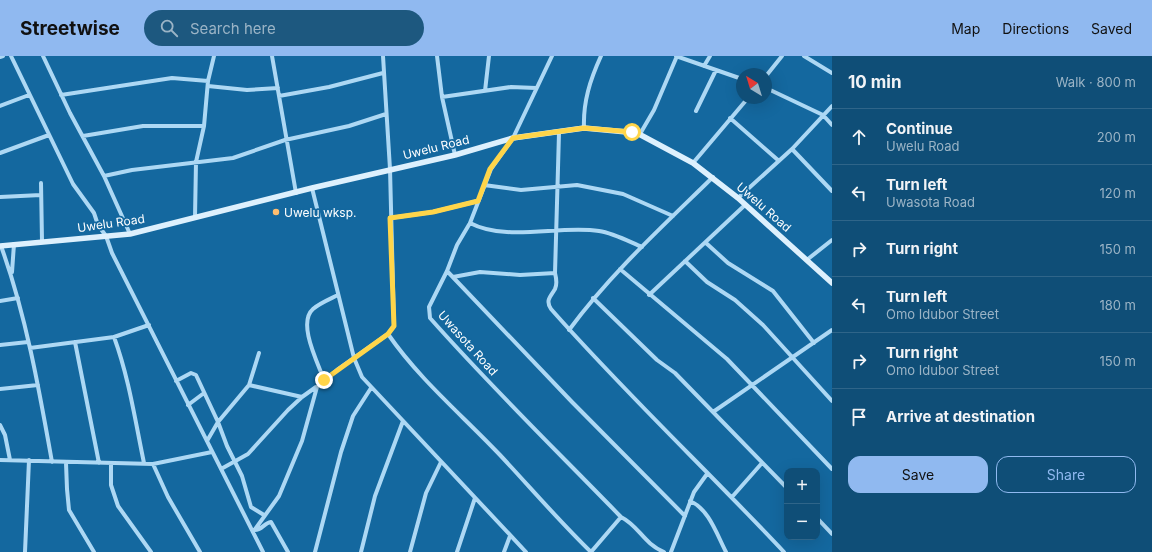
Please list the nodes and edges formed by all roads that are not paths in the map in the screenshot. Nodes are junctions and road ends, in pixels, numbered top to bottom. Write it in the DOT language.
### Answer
graph roads {
  1 [pos="10,56"];
  2 [pos="43,56"];
  3 [pos="214,56"];
  4 [pos="272,56"];
  5 [pos="383,56"];
  6 [pos="437,56"];
  7 [pos="489,56"];
  8 [pos="552,56"];
  9 [pos="602,56"];
  10 [pos="676,56"];
  11 [pos="710,56"];
  12 [pos="782,56"];
  13 [pos="804,56"];
  14 [pos="704,66"];
  15 [pos="772,68"];
  16 [pos="716,70"];
  17 [pos="383,73"];
  18 [pos="832,73"];
  19 [pos="736,77"];
  20 [pos="208,83"];
  21 [pos="278,88"];
  22 [pos="536,88"];
  23 [pos="772,91"];
  24 [pos="485,92"];
  25 [pos="29,95"];
  26 [pos="61,95"];
  27 [pos="279,96"];
  28 [pos="442,97"];
  29 [pos="743,104"];
  30 [pos="0,106"];
  31 [pos="832,106"];
  32 [pos="696,111"];
  33 [pos="386,114"];
  34 [pos="823,115"];
  35 [pos="730,118"];
  36 [pos="204,126"];
  37 [pos="832,126"];
  38 [pos="584,128"];
  39 [pos="559,133"];
  40 [pos="640,134"];
  41 [pos="49,135"];
  42 [pos="82,136"];
  43 [pos="513,138"];
  44 [pos="285,140"];
  45 [pos="792,149"];
  46 [pos="0,153"];
  47 [pos="455,155"];
  48 [pos="779,161"];
  49 [pos="196,162"];
  50 [pos="693,163"];
  51 [pos="390,169"];
  52 [pos="104,176"];
  53 [pos="713,177"];
  54 [pos="41,183"];
  55 [pos="484,185"];
  56 [pos="557,187"];
  57 [pos="312,188"];
  58 [pos="832,191"];
  59 [pos="296,193"];
  60 [pos="41,195"];
  61 [pos="0,197"];
  62 [pos="738,198"];
  63 [pos="478,201"];
  64 [pos="745,205"];
  65 [pos="673,216"];
  66 [pos="195,217"];
  67 [pos="390,218"];
  68 [pos="470,223"];
  69 [pos="557,229"];
  70 [pos="130,234"];
  71 [pos="106,236"];
  72 [pos="832,240"];
  73 [pos="42,241"];
  74 [pos="706,243"];
  75 [pos="14,244"];
  76 [pos="1,246"];
  77 [pos="642,247"];
  78 [pos="808,259"];
  79 [pos="685,261"];
  80 [pos="620,269"];
  81 [pos="447,271"];
  82 [pos="555,273"];
  83 [pos="12,275"];
  84 [pos="453,277"];
  85 [pos="832,283"];
  86 [pos="338,295"];
  87 [pos="649,295"];
  88 [pos="18,298"];
  89 [pos="593,298"];
  90 [pos="0,301"];
  91 [pos="149,325"];
  92 [pos="569,330"];
  93 [pos="831,332"];
  94 [pos="388,334"];
  95 [pos="114,337"];
  96 [pos="28,342"];
  97 [pos="75,342"];
  98 [pos="814,343"];
  99 [pos="0,345"];
  100 [pos="30,348"];
  101 [pos="259,353"];
  102 [pos="354,358"];
  103 [pos="792,358"];
  104 [pos="324,380"];
  105 [pos="176,381"];
  106 [pos="38,384"];
  107 [pos="249,385"];
  108 [pos="752,385"];
  109 [pos="317,387"];
  110 [pos="370,388"];
  111 [pos="0,389"];
  112 [pos="204,393"];
  113 [pos="302,397"];
  114 [pos="832,401"];
  115 [pos="188,405"];
  116 [pos="713,412"];
  117 [pos="403,421"];
  118 [pos="218,422"];
  119 [pos="0,425"];
  120 [pos="207,441"];
  121 [pos="212,452"];
  122 [pos="0,460"];
  123 [pos="10,460"];
  124 [pos="29,460"];
  125 [pos="235,461"];
  126 [pos="52,462"];
  127 [pos="441,462"];
  128 [pos="66,463"];
  129 [pos="99,463"];
  130 [pos="111,463"];
  131 [pos="144,463"];
  132 [pos="762,463"];
  133 [pos="153,464"];
  134 [pos="221,469"];
  135 [pos="832,469"];
  136 [pos="707,474"];
  137 [pos="784,485"];
  138 [pos="732,496"];
  139 [pos="475,498"];
  140 [pos="690,501"];
  141 [pos="251,507"];
  142 [pos="243,512"];
  143 [pos="264,515"];
  144 [pos="685,516"];
  145 [pos="621,517"];
  146 [pos="820,521"];
  147 [pos="254,531"];
  148 [pos="832,534"];
  149 [pos="510,536"];
  150 [pos="25,552"];
  151 [pos="94,552"];
  152 [pos="151,552"];
  153 [pos="200,552"];
  154 [pos="263,552"];
  155 [pos="288,552"];
  156 [pos="315,552"];
  157 [pos="361,552"];
  158 [pos="410,552"];
  159 [pos="457,552"];
  160 [pos="504,552"];
  161 [pos="526,552"];
  162 [pos="665,552"];
  163 [pos="671,552"];
  164 [pos="726,552"];
  165 [pos="784,552"];
  1 -- 25 [label="street"];
  2 -- 26 [label="street"];
  3 -- 20 [label="street"];
  4 -- 21 [label="street"];
  5 -- 17 [label="street"];
  6 -- 28 [label="street"];
  7 -- 24 [label="street"];
  8 -- 22 [label="street, Uwasota Road"];
  9 -- 38 [label="street"];
  10 -- 14 [label="street"];
  10 -- 40 [label="street"];
  11 -- 14 [label="street"];
  12 -- 15 [label="street"];
  13 -- 18 [label="street"];
  14 -- 16 [label="street"];
  16 -- 19 [label="street"];
  16 -- 32 [label="street"];
  17 -- 27 [label="street"];
  17 -- 33 [label="street"];
  20 -- 21 [label="street"];
  20 -- 26 [label="street"];
  20 -- 36 [label="street"];
  21 -- 27 [label="street"];
  22 -- 24 [label="street"];
  22 -- 43 [label="street, Uwasota Road"];
  23 -- 34 [label="street"];
  24 -- 28 [label="street"];
  25 -- 30 [label="street"];
  25 -- 41 [label="street"];
  26 -- 42 [label="street"];
  27 -- 44 [label="street"];
  28 -- 47 [label="street"];
  29 -- 35 [label="street"];
  31 -- 34 [label="street"];
  33 -- 44 [label="street"];
  33 -- 51 [label="street"];
  34 -- 37 [label="street"];
  34 -- 45 [label="street"];
  35 -- 48 [label="street"];
  35 -- 50 [label="street"];
  36 -- 42 [label="street"];
  36 -- 49 [label="street"];
  38 -- 39 [label="street, Uwelu Road"];
  38 -- 40 [label="street, Uwelu Road"];
  39 -- 43 [label="street, Uwelu Road"];
  39 -- 56 [label="street"];
  40 -- 50 [label="street, Uwelu Road"];
  41 -- 46 [label="street"];
  41 -- 71 [label="street"];
  42 -- 52 [label="street"];
  43 -- 47 [label="street, Uwelu Road"];
  43 -- 55 [label="street, Uwasota Road"];
  44 -- 49 [label="street"];
  44 -- 59 [label="street"];
  45 -- 48 [label="street"];
  45 -- 58 [label="street"];
  47 -- 51 [label="street, Uwelu Road"];
  48 -- 62 [label="street"];
  49 -- 52 [label="street"];
  49 -- 66 [label="street"];
  50 -- 53 [label="street, Uwelu Road"];
  51 -- 57 [label="street, Uwelu Road"];
  51 -- 67 [label="street"];
  52 -- 70 [label="street"];
  53 -- 62 [label="street, Uwelu Road"];
  53 -- 65 [label="street"];
  54 -- 60 [label="street"];
  55 -- 56 [label="street"];
  55 -- 63 [label="street, Uwasota Road"];
  56 -- 65 [label="street"];
  56 -- 69 [label="street"];
  57 -- 59 [label="street, Uwelu Road"];
  57 -- 86 [label="street"];
  59 -- 66 [label="street, Uwelu Road"];
  60 -- 61 [label="street"];
  60 -- 73 [label="street"];
  62 -- 64 [label="street, Uwelu Road"];
  63 -- 67 [label="street"];
  63 -- 68 [label="street, Uwasota Road"];
  64 -- 74 [label="street"];
  64 -- 78 [label="street, Uwelu Road"];
  65 -- 77 [label="street"];
  66 -- 70 [label="street, Uwelu Road"];
  67 -- 94 [label="street"];
  68 -- 69 [label="street"];
  68 -- 81 [label="street, Uwasota Road"];
  69 -- 77 [label="street"];
  69 -- 82 [label="street"];
  70 -- 71 [label="street, Uwelu Road"];
  71 -- 73 [label="street, Uwelu Road"];
  71 -- 91 [label="street"];
  72 -- 78 [label="street"];
  73 -- 75 [label="street, Uwelu Road"];
  74 -- 79 [label="street"];
  74 -- 98 [label="street"];
  75 -- 76 [label="street, Uwelu Road"];
  75 -- 83 [label="street"];
  76 -- 83 [label="street"];
  77 -- 80 [label="street"];
  78 -- 85 [label="street, Uwelu Road"];
  79 -- 87 [label="street"];
  79 -- 103 [label="street"];
  80 -- 87 [label="street"];
  80 -- 89 [label="street"];
  81 -- 84 [label="street"];
  81 -- 145 [label="street, Uwasota Road"];
  82 -- 84 [label="street"];
  82 -- 92 [label="street"];
  83 -- 88 [label="street"];
  84 -- 144 [label="street"];
  86 -- 102 [label="street"];
  86 -- 104 [label="street"];
  87 -- 108 [label="street"];
  88 -- 90 [label="street"];
  88 -- 96 [label="street"];
  89 -- 92 [label="street"];
  89 -- 116 [label="street"];
  91 -- 95 [label="street"];
  91 -- 105 [label="street"];
  92 -- 136 [label="street"];
  93 -- 98 [label="street"];
  94 -- 102 [label="street"];
  94 -- 145 [label="street"];
  95 -- 97 [label="street"];
  95 -- 131 [label="street"];
  96 -- 99 [label="street"];
  96 -- 100 [label="street"];
  97 -- 100 [label="street"];
  97 -- 129 [label="street"];
  98 -- 103 [label="street"];
  100 -- 106 [label="street"];
  101 -- 107 [label="street"];
  102 -- 104 [label="street"];
  102 -- 110 [label="street"];
  103 -- 108 [label="street"];
  103 -- 114 [label="street"];
  104 -- 109 [label="street"];
  105 -- 112 [label="street"];
  105 -- 115 [label="street"];
  106 -- 111 [label="street"];
  106 -- 126 [label="street"];
  107 -- 113 [label="street"];
  107 -- 118 [label="street"];
  108 -- 116 [label="street"];
  108 -- 135 [label="street"];
  109 -- 113 [label="street"];
  109 -- 143 [label="street"];
  110 -- 117 [label="street"];
  110 -- 156 [label="street"];
  112 -- 115 [label="street"];
  112 -- 118 [label="street"];
  113 -- 125 [label="street"];
  115 -- 120 [label="street"];
  116 -- 132 [label="street"];
  117 -- 127 [label="street"];
  117 -- 157 [label="street"];
  118 -- 120 [label="street"];
  118 -- 125 [label="street"];
  119 -- 123 [label="street"];
  120 -- 121 [label="street"];
  121 -- 133 [label="street"];
  121 -- 134 [label="street"];
  122 -- 123 [label="street"];
  123 -- 124 [label="street"];
  124 -- 126 [label="street"];
  124 -- 150 [label="street"];
  125 -- 134 [label="street"];
  125 -- 141 [label="street"];
  126 -- 128 [label="street"];
  127 -- 139 [label="street"];
  127 -- 158 [label="street"];
  128 -- 129 [label="street"];
  128 -- 151 [label="street"];
  129 -- 130 [label="street"];
  130 -- 131 [label="street"];
  130 -- 152 [label="street"];
  131 -- 133 [label="street"];
  132 -- 137 [label="street"];
  132 -- 138 [label="street"];
  133 -- 153 [label="street"];
  134 -- 142 [label="street"];
  136 -- 138 [label="street"];
  136 -- 140 [label="street"];
  138 -- 165 [label="street"];
  139 -- 149 [label="street"];
  139 -- 159 [label="street"];
  140 -- 144 [label="street"];
  140 -- 164 [label="street"];
  141 -- 142 [label="street"];
  141 -- 143 [label="street"];
  142 -- 147 [label="street"];
  143 -- 147 [label="street"];
  144 -- 163 [label="street"];
  145 -- 162 [label="street, Uwasota Road"];
  146 -- 148 [label="street"];
  147 -- 154 [label="street"];
  147 -- 155 [label="street"];
  149 -- 160 [label="street"];
  149 -- 161 [label="street"];
  162 -- 163 [label="street, Uwasota Road"];
}
